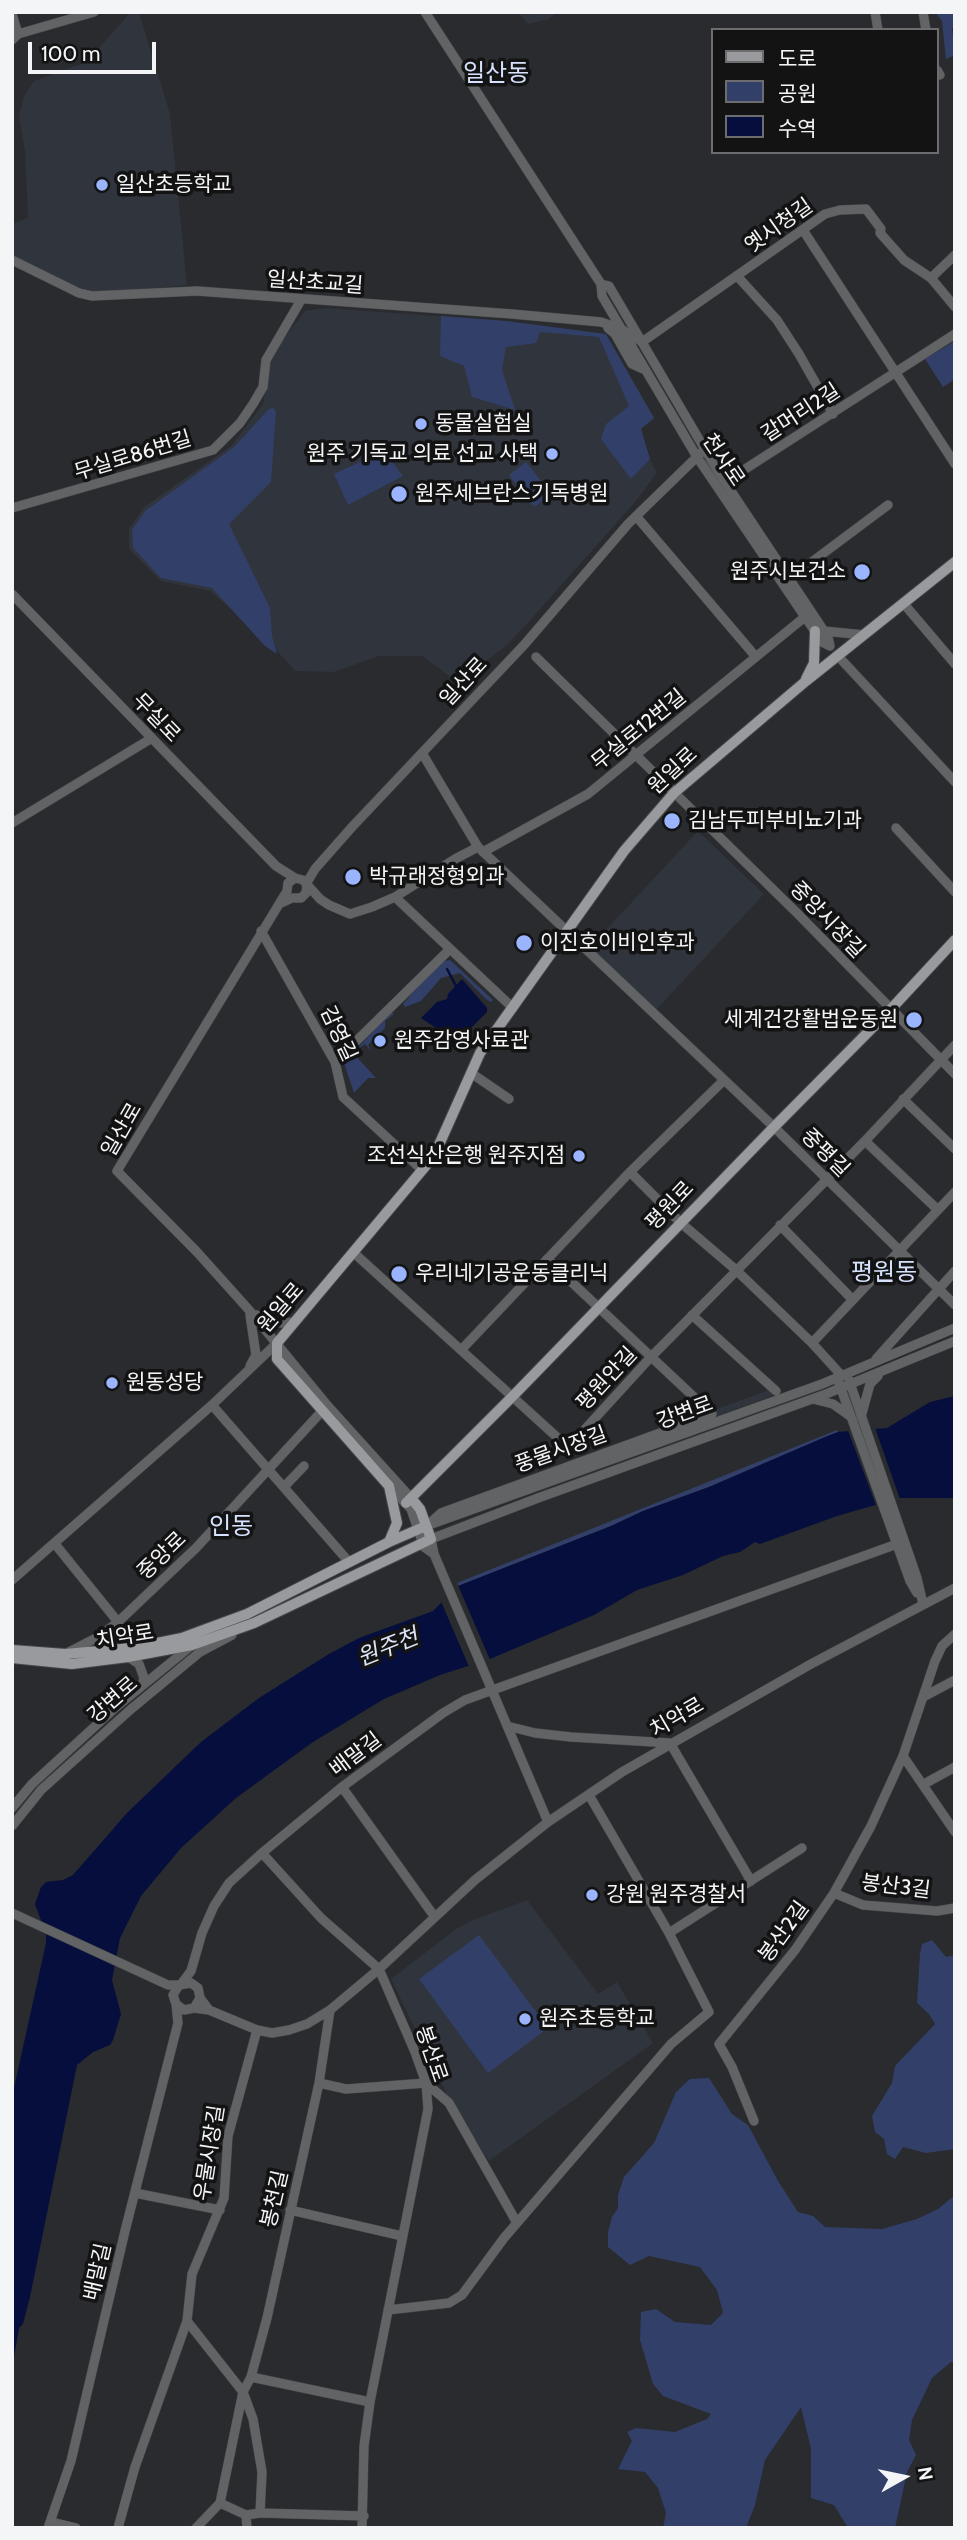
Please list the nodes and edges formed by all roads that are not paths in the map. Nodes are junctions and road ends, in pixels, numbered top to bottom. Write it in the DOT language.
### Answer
graph roads {
  1 [pos="94,12"];
  2 [pos="425,12"];
  3 [pos="12,14"];
  4 [pos="15,37"];
  5 [pos="803,230"];
  6 [pos="955,256"];
  7 [pos="12,260"];
  8 [pos="738,277"];
  9 [pos="931,278"];
  10 [pos="601,284"];
  11 [pos="301,300"];
  12 [pos="955,307"];
  13 [pos="601,323"];
  14 [pos="621,329"];
  15 [pos="955,334"];
  16 [pos="642,342"];
  17 [pos="643,369"];
  18 [pos="894,373"];
  19 [pos="832,414"];
  20 [pos="705,449"];
  21 [pos="697,457"];
  22 [pos="712,462"];
  23 [pos="955,464"];
  24 [pos="742,471"];
  25 [pos="725,482"];
  26 [pos="888,505"];
  27 [pos="12,508"];
  28 [pos="636,516"];
  29 [pos="955,562"];
  30 [pos="789,579"];
  31 [pos="12,594"];
  32 [pos="904,604"];
  33 [pos="806,617"];
  34 [pos="820,631"];
  35 [pos="864,635"];
  36 [pos="834,650"];
  37 [pos="536,657"];
  38 [pos="755,657"];
  39 [pos="955,664"];
  40 [pos="806,681"];
  41 [pos="152,738"];
  42 [pos="422,753"];
  43 [pos="635,755"];
  44 [pos="954,781"];
  45 [pos="674,793"];
  46 [pos="12,823"];
  47 [pos="896,828"];
  48 [pos="480,849"];
  49 [pos="276,866"];
  50 [pos="302,882"];
  51 [pos="955,892"];
  52 [pos="292,894"];
  53 [pos="395,897"];
  54 [pos="320,899"];
  55 [pos="261,931"];
  56 [pos="566,932"];
  57 [pos="955,940"];
  58 [pos="450,949"];
  59 [pos="513,1008"];
  60 [pos="891,1009"];
  61 [pos="955,1045"];
  62 [pos="941,1060"];
  63 [pos="335,1062"];
  64 [pos="471,1073"];
  65 [pos="955,1074"];
  66 [pos="723,1082"];
  67 [pos="509,1099"];
  68 [pos="903,1099"];
  69 [pos="774,1127"];
  70 [pos="865,1141"];
  71 [pos="955,1149"];
  72 [pos="422,1171"];
  73 [pos="631,1172"];
  74 [pos="825,1179"];
  75 [pos="955,1192"];
  76 [pos="937,1209"];
  77 [pos="681,1223"];
  78 [pos="780,1225"];
  79 [pos="900,1251"];
  80 [pos="354,1253"];
  81 [pos="547,1259"];
  82 [pos="736,1270"];
  83 [pos="955,1271"];
  84 [pos="938,1289"];
  85 [pos="852,1299"];
  86 [pos="955,1305"];
  87 [pos="598,1308"];
  88 [pos="249,1310"];
  89 [pos="692,1315"];
  90 [pos="295,1322"];
  91 [pos="955,1328"];
  92 [pos="955,1341"];
  93 [pos="811,1342"];
  94 [pos="277,1343"];
  95 [pos="462,1349"];
  96 [pos="650,1358"];
  97 [pos="873,1363"];
  98 [pos="885,1370"];
  99 [pos="248,1371"];
  100 [pos="842,1376"];
  101 [pos="851,1384"];
  102 [pos="841,1388"];
  103 [pos="776,1391"];
  104 [pos="513,1396"];
  105 [pos="811,1399"];
  106 [pos="212,1405"];
  107 [pos="853,1407"];
  108 [pos="325,1408"];
  109 [pos="304,1466"];
  110 [pos="268,1467"];
  111 [pos="389,1486"];
  112 [pos="284,1487"];
  113 [pos="409,1500"];
  114 [pos="422,1528"];
  115 [pos="427,1541"];
  116 [pos="388,1542"];
  117 [pos="901,1543"];
  118 [pos="55,1544"];
  119 [pos="349,1562"];
  120 [pos="12,1580"];
  121 [pos="955,1588"];
  122 [pos="923,1604"];
  123 [pos="250,1618"];
  124 [pos="114,1625"];
  125 [pos="955,1633"];
  126 [pos="192,1645"];
  127 [pos="12,1650"];
  128 [pos="127,1653"];
  129 [pos="65,1654"];
  130 [pos="12,1658"];
  131 [pos="955,1680"];
  132 [pos="142,1686"];
  133 [pos="491,1688"];
  134 [pos="925,1696"];
  135 [pos="508,1726"];
  136 [pos="670,1744"];
  137 [pos="903,1756"];
  138 [pos="955,1767"];
  139 [pos="924,1784"];
  140 [pos="342,1787"];
  141 [pos="589,1795"];
  142 [pos="12,1808"];
  143 [pos="548,1822"];
  144 [pos="12,1826"];
  145 [pos="955,1832"];
  146 [pos="802,1848"];
  147 [pos="262,1853"];
  148 [pos="751,1881"];
  149 [pos="834,1893"];
  150 [pos="955,1908"];
  151 [pos="12,1913"];
  152 [pos="434,1916"];
  153 [pos="669,1933"];
  154 [pos="379,1969"];
  155 [pos="191,1971"];
  156 [pos="181,1984"];
  157 [pos="168,1985"];
  158 [pos="199,1993"];
  159 [pos="175,2000"];
  160 [pos="191,2009"];
  161 [pos="209,2010"];
  162 [pos="330,2010"];
  163 [pos="178,2023"];
  164 [pos="257,2030"];
  165 [pos="319,2083"];
  166 [pos="426,2083"];
  167 [pos="754,2121"];
  168 [pos="135,2193"];
  169 [pos="220,2210"];
  170 [pos="290,2210"];
  171 [pos="517,2223"];
  172 [pos="402,2236"];
  173 [pos="388,2310"];
  174 [pos="187,2321"];
  175 [pos="251,2376"];
  176 [pos="243,2392"];
  177 [pos="370,2402"];
  178 [pos="220,2503"];
  179 [pos="260,2513"];
  180 [pos="246,2515"];
  181 [pos="364,2516"];
  182 [pos="50,2525"];
  183 [pos="76,2528"];
  184 [pos="118,2528"];
  185 [pos="196,2528"];
  186 [pos="247,2528"];
  187 [pos="362,2528"];
  1 -- 4 [label="street"];
  2 -- 10 [label="street, 천사로"];
  3 -- 4 [label="street"];
  5 -- 8 [label="street, 옛시청길"];
  5 -- 9 [label="street, 옛시청길"];
  5 -- 18 [label="street"];
  6 -- 9 [label="street"];
  7 -- 11 [label="street, 일산초교길"];
  8 -- 16 [label="street, 옛시청길"];
  8 -- 19 [label="street"];
  9 -- 12 [label="street, 옛시청길"];
  10 -- 14 [label="street, 천사로"];
  10 -- 16 [label="street, 천사로"];
  11 -- 13 [label="street, 일산초교길"];
  11 -- 27 [label="street, 무실로86번길"];
  13 -- 14 [label="street, 일산초교길"];
  13 -- 17 [label="street"];
  14 -- 16 [label="street"];
  14 -- 17 [label="street, 천사로"];
  15 -- 18 [label="street, 갈머리2길"];
  16 -- 20 [label="street, 천사로"];
  17 -- 21 [label="street, 천사로"];
  18 -- 19 [label="street, 갈머리2길"];
  18 -- 23 [label="street"];
  19 -- 24 [label="street, 갈머리2길"];
  20 -- 21 [label="street, 일산로"];
  20 -- 22 [label="street, 천사로"];
  21 -- 28 [label="street, 일산로"];
  21 -- 33 [label="street, 천사로"];
  22 -- 24 [label="street"];
  22 -- 25 [label="street, 천사로"];
  24 -- 25 [label="street, 갈머리2길"];
  25 -- 30 [label="street, 천사로"];
  26 -- 30 [label="street"];
  28 -- 38 [label="street"];
  28 -- 42 [label="street, 일산로"];
  29 -- 32 [label="main road, 원일로"];
  30 -- 34 [label="street, 천사로"];
  31 -- 41 [label="street, 무실로"];
  32 -- 35 [label="main road, 원일로"];
  32 -- 39 [label="street"];
  33 -- 34 [label="street, 천사로"];
  33 -- 38 [label="street, 무실로12번길"];
  34 -- 35 [label="street"];
  34 -- 36 [label="street, 천사로"];
  34 -- 40 [label="main road"];
  35 -- 36 [label="main road, 원일로"];
  36 -- 40 [label="main road, 원일로"];
  36 -- 44 [label="street, 천사로"];
  37 -- 43 [label="street, 중앙시장길"];
  38 -- 43 [label="street, 무실로12번길"];
  40 -- 45 [label="main road, 원일로"];
  41 -- 46 [label="street"];
  41 -- 49 [label="street, 무실로"];
  42 -- 48 [label="street"];
  42 -- 50 [label="street, 일산로"];
  43 -- 45 [label="street, 중앙시장길"];
  43 -- 48 [label="street, 무실로12번길"];
  45 -- 56 [label="main road, 원일로"];
  45 -- 60 [label="street, 중앙시장길"];
  47 -- 51 [label="street"];
  48 -- 53 [label="street"];
  48 -- 56 [label="street"];
  49 -- 50 [label="street"];
  49 -- 52 [label="street"];
  50 -- 52 [label="street"];
  50 -- 52 [label="street"];
  50 -- 54 [label="street"];
  52 -- 54 [label="street"];
  52 -- 55 [label="street, 일산로"];
  53 -- 54 [label="street"];
  53 -- 58 [label="street"];
  55 -- 63 [label="street, 감영길"];
  55 -- 88 [label="street, 일산로"];
  56 -- 59 [label="main road, 원일로"];
  56 -- 66 [label="street, 중평길"];
  57 -- 60 [label="main road, 평원로"];
  58 -- 59 [label="street"];
  58 -- 63 [label="street"];
  59 -- 64 [label="main road, 원일로"];
  60 -- 62 [label="street, 중앙시장길"];
  60 -- 69 [label="main road, 평원로"];
  61 -- 62 [label="street, 평원안길"];
  62 -- 65 [label="street, 중앙시장길"];
  62 -- 68 [label="street, 평원안길"];
  63 -- 72 [label="street, 감영길"];
  64 -- 67 [label="street"];
  64 -- 72 [label="main road, 원일로"];
  66 -- 69 [label="street, 중평길"];
  66 -- 73 [label="street"];
  68 -- 70 [label="street, 평원안길"];
  68 -- 71 [label="street"];
  69 -- 74 [label="street, 중평길"];
  69 -- 77 [label="main road, 평원로"];
  70 -- 74 [label="street, 평원안길"];
  70 -- 76 [label="street"];
  72 -- 80 [label="main road, 원일로"];
  73 -- 77 [label="street"];
  73 -- 81 [label="street"];
  74 -- 78 [label="street, 평원안길"];
  74 -- 79 [label="street, 중평길"];
  75 -- 76 [label="street"];
  76 -- 79 [label="street"];
  77 -- 82 [label="street"];
  77 -- 87 [label="main road, 평원로"];
  78 -- 82 [label="street, 평원안길"];
  78 -- 85 [label="street"];
  79 -- 84 [label="street, 중평길"];
  79 -- 85 [label="street"];
  80 -- 90 [label="main road, 원일로"];
  80 -- 95 [label="street"];
  81 -- 87 [label="street"];
  81 -- 95 [label="street"];
  82 -- 89 [label="street, 평원안길"];
  82 -- 93 [label="street"];
  83 -- 84 [label="street"];
  84 -- 86 [label="street, 중평길"];
  84 -- 97 [label="street"];
  85 -- 93 [label="street"];
  87 -- 96 [label="street"];
  87 -- 104 [label="main road, 평원로"];
  88 -- 90 [label="street"];
  88 -- 94 [label="street, 일산로"];
  88 -- 99 [label="street"];
  89 -- 96 [label="street, 평원안길"];
  89 -- 103 [label="street"];
  90 -- 94 [label="main road, 원일로"];
  91 -- 97 [label="street, 강변로"];
  92 -- 98 [label="street, 강변로"];
  93 -- 100 [label="street"];
  94 -- 99 [label="street, 원일로"];
  94 -- 108 [label="main road"];
  95 -- 104 [label="street"];
  96 -- 104 [label="street, 평원안길"];
  96 -- 114 [label="street, 풍물시장길"];
  97 -- 100 [label="street, 강변로"];
  98 -- 101 [label="street, 강변로"];
  98 -- 107 [label="street"];
  99 -- 106 [label="street, 원일로"];
  100 -- 101 [label="street"];
  100 -- 102 [label="street"];
  100 -- 114 [label="street, 강변로"];
  101 -- 102 [label="street, 강변로"];
  101 -- 107 [label="street"];
  102 -- 105 [label="street, 강변로"];
  102 -- 107 [label="street"];
  104 -- 113 [label="main road, 평원로"];
  105 -- 107 [label="street"];
  105 -- 115 [label="street, 강변로"];
  106 -- 110 [label="street"];
  106 -- 118 [label="street, 원일로"];
  107 -- 117 [label="street"];
  108 -- 110 [label="street, 중앙로"];
  108 -- 111 [label="main road"];
  108 -- 113 [label="street"];
  109 -- 112 [label="street"];
  110 -- 112 [label="street"];
  110 -- 124 [label="street, 중앙로"];
  111 -- 113 [label="street"];
  111 -- 116 [label="main road"];
  112 -- 119 [label="street"];
  113 -- 114 [label="main road"];
  114 -- 115 [label="main road"];
  114 -- 116 [label="main road, 치악로"];
  115 -- 123 [label="main road, 치악로"];
  115 -- 133 [label="street"];
  116 -- 119 [label="main road, 치악로"];
  117 -- 122 [label="street"];
  117 -- 133 [label="street, 배말길"];
  118 -- 120 [label="street, 원일로"];
  118 -- 124 [label="street"];
  119 -- 123 [label="main road, 치악로"];
  121 -- 122 [label="street, 치악로"];
  122 -- 136 [label="street, 치악로"];
  123 -- 126 [label="main road, 강변로"];
  123 -- 128 [label="main road, 치악로"];
  123 -- 144 [label="street, 강변로"];
  124 -- 128 [label="street"];
  124 -- 129 [label="street, 중앙로"];
  125 -- 134 [label="street, 봉산2길"];
  126 -- 128 [label="main road, 치악로"];
  126 -- 132 [label="street, 강변로"];
  127 -- 129 [label="main road, 치악로"];
  128 -- 129 [label="main road, 치악로"];
  128 -- 130 [label="main road, 치악로"];
  128 -- 132 [label="street"];
  131 -- 134 [label="street"];
  132 -- 142 [label="street, 강변로"];
  133 -- 135 [label="street"];
  133 -- 140 [label="street, 배말길"];
  134 -- 137 [label="street, 봉산2길"];
  135 -- 136 [label="street"];
  135 -- 143 [label="street"];
  136 -- 141 [label="street, 치악로"];
  136 -- 148 [label="street"];
  137 -- 139 [label="street"];
  137 -- 149 [label="street, 봉산2길"];
  138 -- 139 [label="street"];
  139 -- 145 [label="street"];
  140 -- 147 [label="street, 배말길"];
  140 -- 152 [label="street"];
  141 -- 143 [label="street, 치악로"];
  141 -- 153 [label="street"];
  143 -- 152 [label="street"];
  146 -- 148 [label="street"];
  147 -- 154 [label="street, 봉산로"];
  147 -- 155 [label="street, 배말길"];
  148 -- 153 [label="street"];
  149 -- 150 [label="street, 봉산3길"];
  149 -- 167 [label="street, 봉산2길"];
  151 -- 157 [label="street"];
  152 -- 154 [label="street"];
  153 -- 171 [label="street"];
  154 -- 162 [label="street"];
  154 -- 166 [label="street, 봉산로"];
  155 -- 156 [label="street"];
  155 -- 158 [label="street"];
  156 -- 157 [label="street"];
  156 -- 158 [label="street"];
  156 -- 159 [label="street"];
  157 -- 159 [label="street"];
  158 -- 160 [label="street"];
  158 -- 161 [label="street"];
  159 -- 160 [label="street"];
  159 -- 163 [label="street"];
  160 -- 161 [label="street"];
  160 -- 163 [label="street"];
  161 -- 164 [label="street"];
  162 -- 164 [label="street"];
  162 -- 165 [label="street, 봉천길"];
  163 -- 168 [label="street, 배말길"];
  164 -- 169 [label="street, 우물시장길"];
  165 -- 166 [label="street"];
  165 -- 170 [label="street, 봉천길"];
  166 -- 171 [label="street"];
  166 -- 172 [label="street, 봉산로"];
  168 -- 169 [label="street"];
  168 -- 182 [label="street, 배말길"];
  169 -- 174 [label="street, 우물시장길"];
  170 -- 172 [label="street"];
  170 -- 175 [label="street, 봉천길"];
  171 -- 173 [label="street"];
  172 -- 173 [label="street, 봉산로"];
  173 -- 177 [label="street, 봉산로"];
  174 -- 176 [label="street"];
  174 -- 184 [label="street, 우물시장길"];
  175 -- 176 [label="street, 봉천길"];
  175 -- 177 [label="street"];
  176 -- 178 [label="street, 봉천길"];
  176 -- 179 [label="street"];
  177 -- 181 [label="street, 봉산로"];
  178 -- 180 [label="street"];
  178 -- 185 [label="street"];
  179 -- 180 [label="street"];
  179 -- 181 [label="street"];
  180 -- 186 [label="street"];
  181 -- 187 [label="street, 봉산로"];
  182 -- 183 [label="street"];
}
